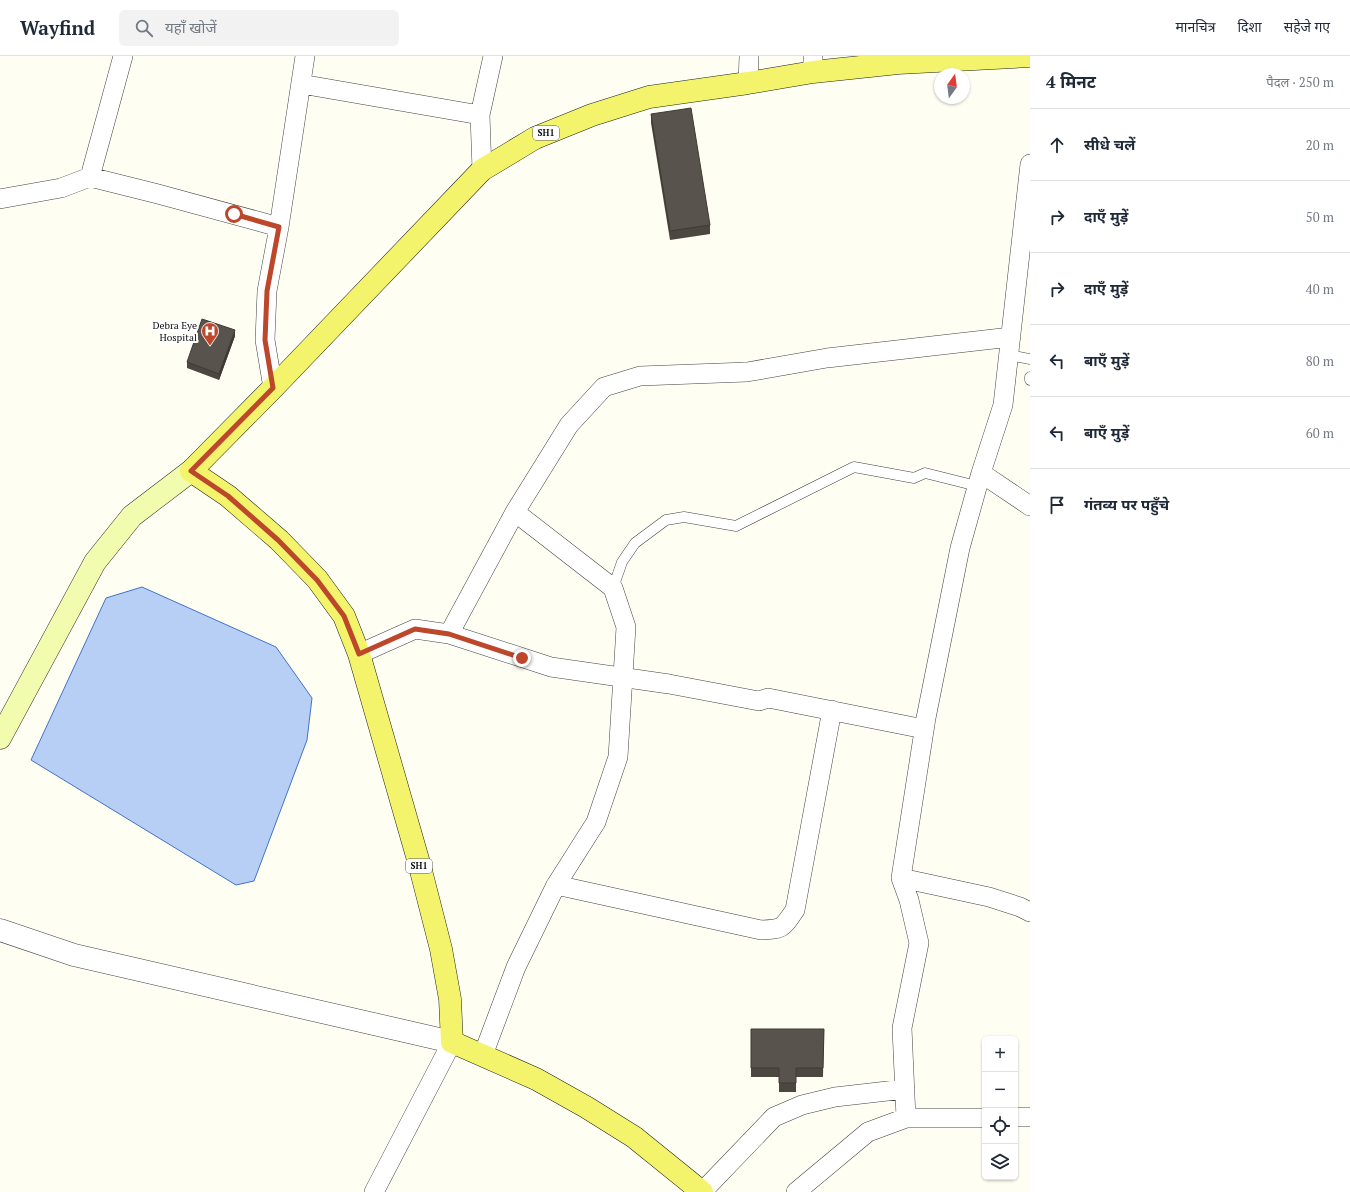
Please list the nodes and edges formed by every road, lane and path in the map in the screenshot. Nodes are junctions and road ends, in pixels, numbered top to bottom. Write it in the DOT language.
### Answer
graph roads {
  1 [pos="123,56"];
  2 [pos="305,56"];
  3 [pos="493,56"];
  4 [pos="749,56"];
  5 [pos="1030,56"];
  6 [pos="813,64"];
  7 [pos="748,83"];
  8 [pos="301,84"];
  9 [pos="480,115"];
  10 [pos="1030,164"];
  11 [pos="482,170"];
  12 [pos="90,177"];
  13 [pos="0,199"];
  14 [pos="279,227"];
  15 [pos="1009,346"];
  16 [pos="1030,359"];
  17 [pos="273,388"];
  18 [pos="191,471"];
  19 [pos="979,480"];
  20 [pos="1030,506"];
  21 [pos="515,512"];
  22 [pos="613,588"];
  23 [pos="449,634"];
  24 [pos="359,654"];
  25 [pos="622,678"];
  26 [pos="832,710"];
  27 [pos="924,729"];
  28 [pos="0,738"];
  29 [pos="901,878"];
  30 [pos="556,885"];
  31 [pos="1030,912"];
  32 [pos="0,930"];
  33 [pos="452,1042"];
  34 [pos="483,1055"];
  35 [pos="905,1089"];
  36 [pos="1030,1117"];
  37 [pos="906,1118"];
  38 [pos="982,1118"];
  39 [pos="1018,1118"];
  40 [pos="374,1192"];
  41 [pos="702,1192"];
  42 [pos="796,1192"];
  1 -- 12 [label="street"];
  2 -- 8 [label="street"];
  3 -- 9 [label="street"];
  4 -- 7 [label="street"];
  5 -- 6 [label="main road, SH1"];
  6 -- 7 [label="main road, SH1"];
  7 -- 11 [label="main road, SH1"];
  8 -- 9 [label="street"];
  8 -- 14 [label="street"];
  9 -- 11 [label="street"];
  10 -- 15 [label="street"];
  11 -- 17 [label="main road, SH1"];
  12 -- 13 [label="street"];
  12 -- 14 [label="street"];
  14 -- 17 [label="street"];
  15 -- 16 [label="lane"];
  15 -- 19 [label="street"];
  15 -- 21 [label="street"];
  17 -- 18 [label="main road, SH1"];
  18 -- 24 [label="main road, SH1"];
  18 -- 28 [label="main road"];
  19 -- 20 [label="street"];
  19 -- 22 [label="lane"];
  19 -- 27 [label="street"];
  21 -- 22 [label="street"];
  21 -- 23 [label="street"];
  22 -- 25 [label="street"];
  23 -- 24 [label="street"];
  23 -- 25 [label="street"];
  24 -- 33 [label="main road, SH1"];
  25 -- 26 [label="street"];
  25 -- 30 [label="street"];
  26 -- 27 [label="street"];
  26 -- 30 [label="street"];
  27 -- 29 [label="street"];
  29 -- 31 [label="street"];
  29 -- 35 [label="street"];
  30 -- 34 [label="street"];
  32 -- 33 [label="street"];
  33 -- 34 [label="main road"];
  33 -- 40 [label="street"];
  34 -- 41 [label="main road"];
  35 -- 37 [label="street"];
  35 -- 41 [label="street"];
  36 -- 39 [label="street"];
  37 -- 38 [label="street"];
  37 -- 42 [label="street"];
}
